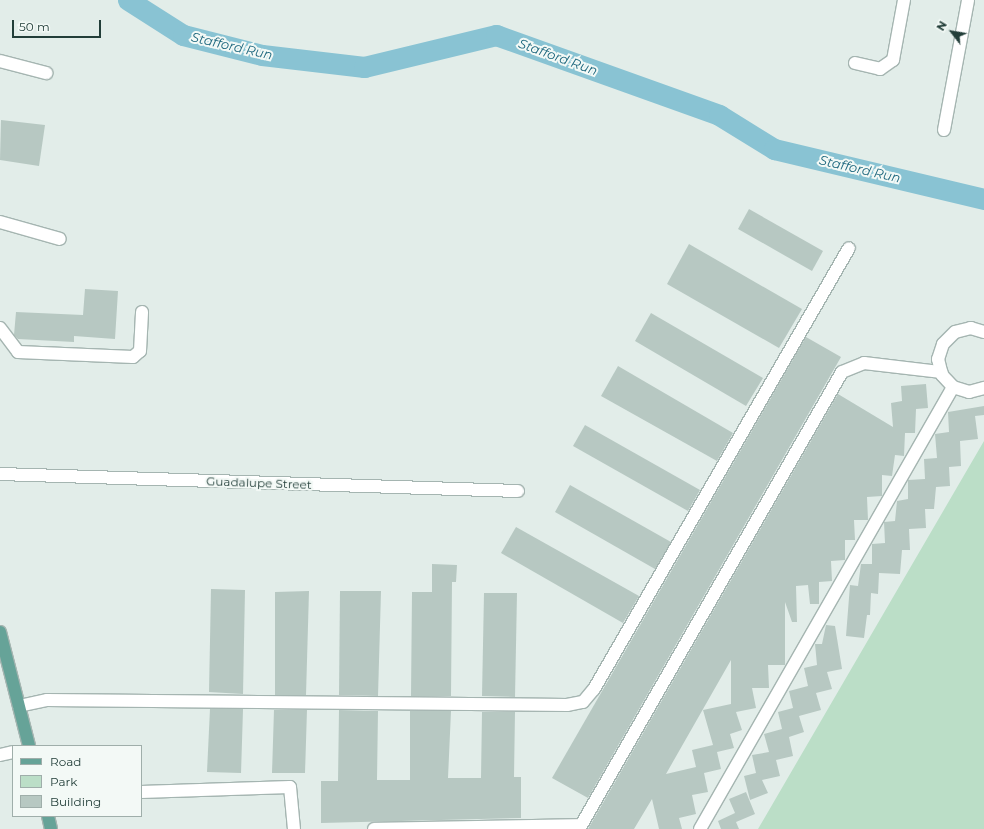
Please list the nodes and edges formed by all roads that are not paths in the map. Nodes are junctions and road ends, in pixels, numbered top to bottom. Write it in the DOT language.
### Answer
graph roads {
  1 [pos="904,0"];
  2 [pos="968,0"];
  3 [pos="0,62"];
  4 [pos="855,63"];
  5 [pos="46,73"];
  6 [pos="944,130"];
  7 [pos="0,222"];
  8 [pos="60,239"];
  9 [pos="849,248"];
  10 [pos="142,312"];
  11 [pos="0,328"];
  12 [pos="984,332"];
  13 [pos="941,372"];
  14 [pos="953,387"];
  15 [pos="984,388"];
  16 [pos="0,474"];
  17 [pos="518,491"];
  18 [pos="0,632"];
  19 [pos="19,706"];
  20 [pos="29,745"];
  21 [pos="12,752"];
  22 [pos="0,755"];
  23 [pos="142,792"];
  24 [pos="48,817"];
  25 [pos="580,827"];
  26 [pos="51,829"];
  27 [pos="294,829"];
  28 [pos="374,829"];
  29 [pos="700,829"];
  1 -- 4 [label="street"];
  2 -- 6 [label="street"];
  3 -- 5 [label="street"];
  7 -- 8 [label="street"];
  9 -- 19 [label="street"];
  10 -- 11 [label="street"];
  12 -- 13 [label="street"];
  13 -- 14 [label="street"];
  13 -- 25 [label="street"];
  14 -- 15 [label="street"];
  14 -- 29 [label="street"];
  16 -- 17 [label="street, Guadalupe Street"];
  18 -- 19 [label="main road"];
  19 -- 20 [label="main road"];
  21 -- 22 [label="street"];
  23 -- 27 [label="street"];
  24 -- 26 [label="main road"];
  25 -- 28 [label="street"];
}
